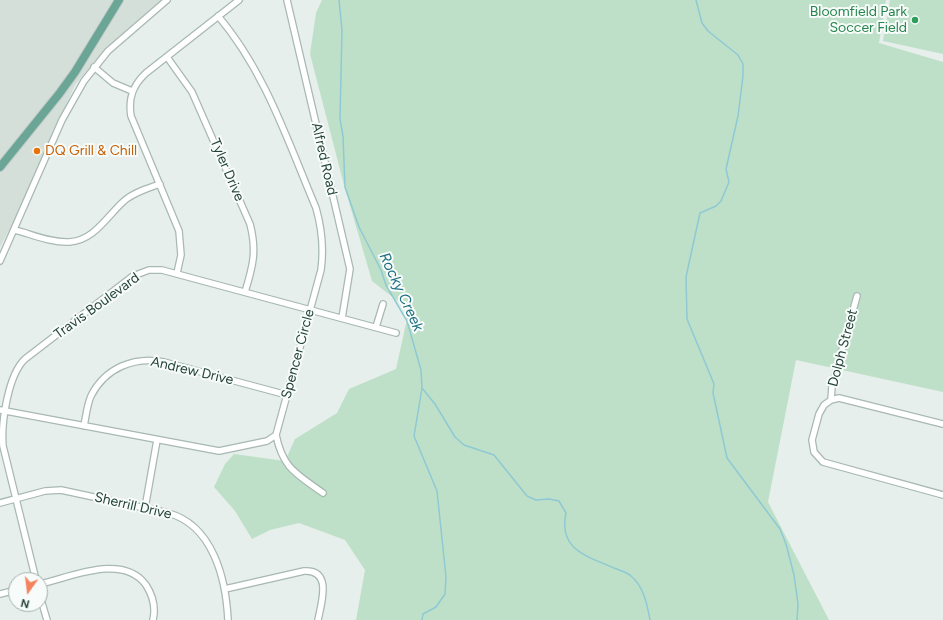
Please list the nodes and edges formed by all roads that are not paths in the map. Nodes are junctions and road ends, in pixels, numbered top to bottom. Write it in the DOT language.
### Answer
graph roads {
  1 [pos="119,0"];
  2 [pos="167,0"];
  3 [pos="239,0"];
  4 [pos="287,0"];
  5 [pos="218,16"];
  6 [pos="167,56"];
  7 [pos="94,67"];
  8 [pos="132,91"];
  9 [pos="0,167"];
  10 [pos="160,184"];
  11 [pos="15,230"];
  12 [pos="0,261"];
  13 [pos="177,273"];
  14 [pos="245,292"];
  15 [pos="857,296"];
  16 [pos="383,304"];
  17 [pos="311,309"];
  18 [pos="342,318"];
  19 [pos="376,327"];
  20 [pos="396,333"];
  21 [pos="287,395"];
  22 [pos="831,400"];
  23 [pos="3,410"];
  24 [pos="943,424"];
  25 [pos="84,426"];
  26 [pos="276,435"];
  27 [pos="157,440"];
  28 [pos="323,493"];
  29 [pos="943,495"];
  30 [pos="16,499"];
  31 [pos="0,503"];
  32 [pos="144,508"];
  33 [pos="34,572"];
  34 [pos="48,582"];
  35 [pos="224,589"];
  36 [pos="153,620"];
  37 [pos="228,620"];
  38 [pos="318,620"];
  1 -- 9 [label="main road"];
  2 -- 7 [label="street"];
  3 -- 5 [label="street"];
  4 -- 18 [label="street, Alfred Road"];
  5 -- 6 [label="street"];
  5 -- 17 [label="street, Spencer Circle"];
  6 -- 8 [label="street"];
  6 -- 14 [label="street, Tyler Drive"];
  7 -- 8 [label="street"];
  7 -- 11 [label="street"];
  8 -- 10 [label="street"];
  10 -- 11 [label="street"];
  10 -- 13 [label="street"];
  11 -- 12 [label="street"];
  13 -- 14 [label="street, Travis Boulevard"];
  13 -- 23 [label="street, Travis Boulevard"];
  14 -- 17 [label="street, Travis Boulevard"];
  15 -- 22 [label="street, Dolph Street"];
  16 -- 19 [label="street"];
  17 -- 18 [label="street, Travis Boulevard"];
  17 -- 21 [label="street, Spencer Circle"];
  18 -- 19 [label="street, Travis Boulevard"];
  19 -- 20 [label="street, Travis Boulevard"];
  21 -- 25 [label="street, Andrew Drive"];
  21 -- 26 [label="street, Spencer Circle"];
  22 -- 24 [label="street"];
  22 -- 29 [label="street"];
  23 -- 25 [label="street"];
  23 -- 30 [label="street, Travis Boulevard"];
  25 -- 27 [label="street"];
  26 -- 27 [label="street"];
  26 -- 28 [label="street"];
  27 -- 32 [label="street"];
  30 -- 31 [label="street, Sherrill Drive"];
  30 -- 32 [label="street, Sherrill Drive"];
  30 -- 33 [label="street, Travis Boulevard"];
  32 -- 35 [label="street, Sherrill Drive"];
  34 -- 36 [label="street"];
  35 -- 37 [label="street, Sherrill Drive"];
  35 -- 38 [label="street"];
}
